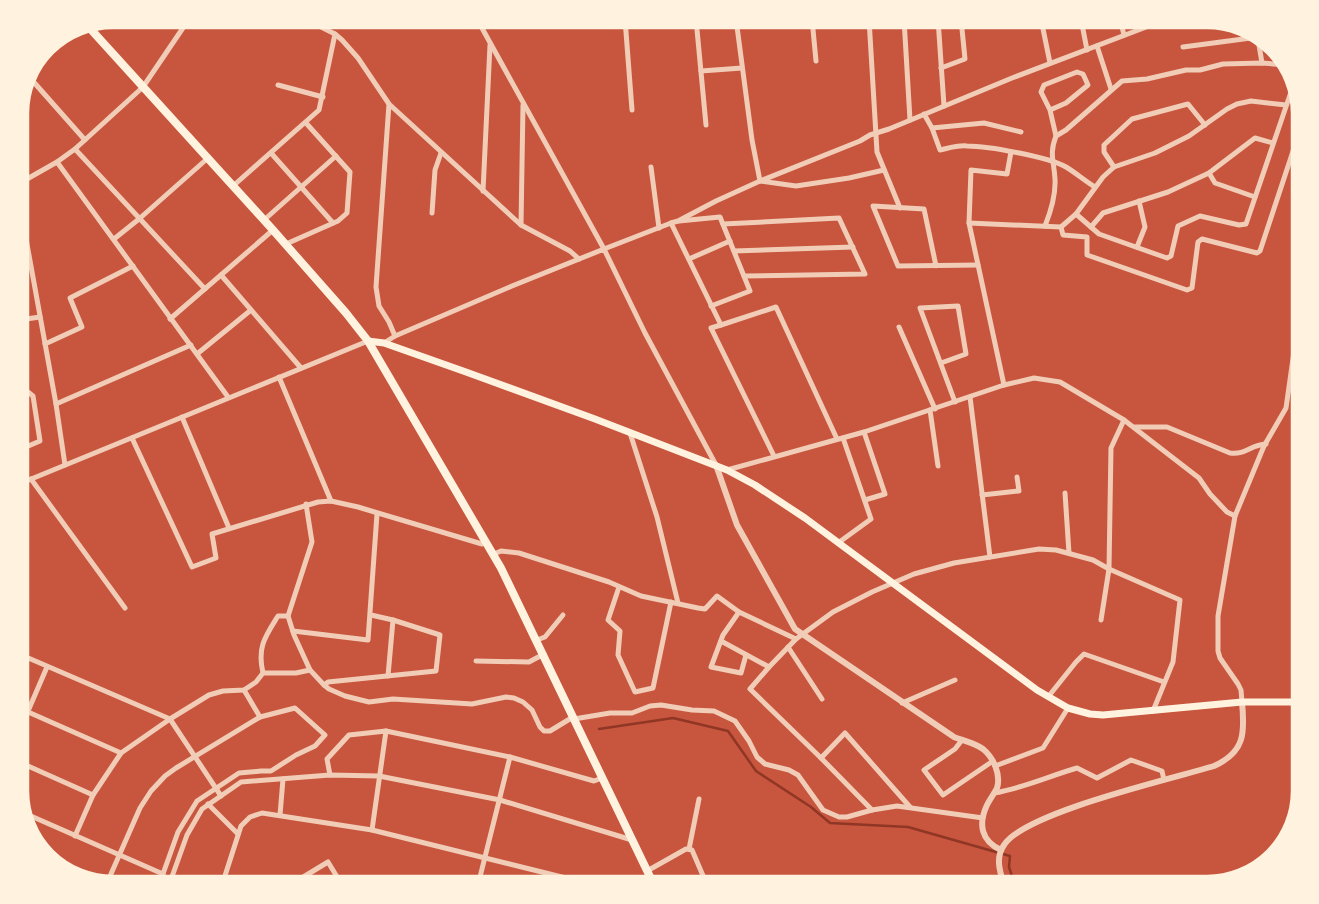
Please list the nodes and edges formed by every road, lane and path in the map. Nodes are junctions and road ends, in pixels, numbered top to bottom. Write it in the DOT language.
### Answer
graph roads {
  1 [pos="183,28"];
  2 [pos="323,28"];
  3 [pos="482,28"];
  4 [pos="626,28"];
  5 [pos="697,28"];
  6 [pos="737,28"];
  7 [pos="813,28"];
  8 [pos="870,28"];
  9 [pos="905,28"];
  10 [pos="939,28"];
  11 [pos="962,28"];
  12 [pos="1042,28"];
  13 [pos="1083,28"];
  14 [pos="1122,28"];
  15 [pos="1144,28"];
  16 [pos="92,30"];
  17 [pos="335,34"];
  18 [pos="1124,36"];
  19 [pos="1248,38"];
  20 [pos="490,45"];
  21 [pos="1097,46"];
  22 [pos="1259,46"];
  23 [pos="1183,47"];
  24 [pos="1087,50"];
  25 [pos="816,61"];
  26 [pos="1262,63"];
  27 [pos="1050,64"];
  28 [pos="1276,64"];
  29 [pos="742,68"];
  30 [pos="941,68"];
  31 [pos="701,71"];
  32 [pos="33,82"];
  33 [pos="278,85"];
  34 [pos="143,87"];
  35 [pos="1112,89"];
  36 [pos="1290,95"];
  37 [pos="323,96"];
  38 [pos="389,104"];
  39 [pos="523,104"];
  40 [pos="1286,105"];
  41 [pos="944,106"];
  42 [pos="632,110"];
  43 [pos="1050,110"];
  44 [pos="924,114"];
  45 [pos="910,120"];
  46 [pos="306,123"];
  47 [pos="706,125"];
  48 [pos="1206,125"];
  49 [pos="932,128"];
  50 [pos="1020,132"];
  51 [pos="876,133"];
  52 [pos="1056,136"];
  53 [pos="85,140"];
  54 [pos="1274,143"];
  55 [pos="76,149"];
  56 [pos="1012,152"];
  57 [pos="271,153"];
  58 [pos="441,153"];
  59 [pos="1292,154"];
  60 [pos="336,156"];
  61 [pos="208,158"];
  62 [pos="57,162"];
  63 [pos="1053,162"];
  64 [pos="651,166"];
  65 [pos="1114,167"];
  66 [pos="884,170"];
  67 [pos="1209,173"];
  68 [pos="28,177"];
  69 [pos="760,182"];
  70 [pos="234,186"];
  71 [pos="301,187"];
  72 [pos="1095,188"];
  73 [pos="483,191"];
  74 [pos="1255,197"];
  75 [pos="1139,201"];
  76 [pos="900,208"];
  77 [pos="432,213"];
  78 [pos="1076,214"];
  79 [pos="139,219"];
  80 [pos="264,220"];
  81 [pos="678,221"];
  82 [pos="333,223"];
  83 [pos="671,223"];
  84 [pos="969,223"];
  85 [pos="723,224"];
  86 [pos="521,225"];
  87 [pos="1046,226"];
  88 [pos="1062,227"];
  89 [pos="1091,227"];
  90 [pos="659,228"];
  91 [pos="273,230"];
  92 [pos="114,239"];
  93 [pos="730,241"];
  94 [pos="286,244"];
  95 [pos="853,247"];
  96 [pos="1137,247"];
  97 [pos="604,249"];
  98 [pos="28,250"];
  99 [pos="734,250"];
  100 [pos="689,259"];
  101 [pos="579,260"];
  102 [pos="978,265"];
  103 [pos="133,266"];
  104 [pos="936,266"];
  105 [pos="221,275"];
  106 [pos="744,276"];
  107 [pos="205,288"];
  108 [pos="711,306"];
  109 [pos="251,310"];
  110 [pos="40,317"];
  111 [pos="170,318"];
  112 [pos="28,319"];
  113 [pos="721,325"];
  114 [pos="899,327"];
  115 [pos="395,336"];
  116 [pos="368,341"];
  117 [pos="384,343"];
  118 [pos="45,344"];
  119 [pos="191,345"];
  120 [pos="197,354"];
  121 [pos="941,363"];
  122 [pos="1292,366"];
  123 [pos="301,368"];
  124 [pos="279,377"];
  125 [pos="1004,385"];
  126 [pos="28,392"];
  127 [pos="228,397"];
  128 [pos="970,397"];
  129 [pos="956,402"];
  130 [pos="56,404"];
  131 [pos="932,409"];
  132 [pos="182,417"];
  133 [pos="1124,420"];
  134 [pos="1134,427"];
  135 [pos="864,432"];
  136 [pos="630,433"];
  137 [pos="132,438"];
  138 [pos="840,438"];
  139 [pos="1266,444"];
  140 [pos="28,446"];
  141 [pos="774,456"];
  142 [pos="65,465"];
  143 [pos="716,465"];
  144 [pos="938,466"];
  145 [pos="727,470"];
  146 [pos="1017,477"];
  147 [pos="31,479"];
  148 [pos="28,480"];
  149 [pos="1065,493"];
  150 [pos="982,496"];
  151 [pos="866,500"];
  152 [pos="331,501"];
  153 [pos="306,504"];
  154 [pos="377,514"];
  155 [pos="1235,516"];
  156 [pos="229,528"];
  157 [pos="487,542"];
  158 [pos="838,543"];
  159 [pos="1070,553"];
  160 [pos="494,554"];
  161 [pos="990,557"];
  162 [pos="1109,569"];
  163 [pos="892,583"];
  164 [pos="620,587"];
  165 [pos="670,602"];
  166 [pos="678,603"];
  167 [pos="124,608"];
  168 [pos="739,612"];
  169 [pos="371,615"];
  170 [pos="563,615"];
  171 [pos="288,616"];
  172 [pos="393,620"];
  173 [pos="1101,620"];
  174 [pos="293,631"];
  175 [pos="799,636"];
  176 [pos="537,640"];
  177 [pos="721,641"];
  178 [pos="788,648"];
  179 [pos="544,654"];
  180 [pos="746,655"];
  181 [pos="28,658"];
  182 [pos="476,661"];
  183 [pos="47,667"];
  184 [pos="769,667"];
  185 [pos="310,670"];
  186 [pos="263,672"];
  187 [pos="388,676"];
  188 [pos="955,680"];
  189 [pos="1164,682"];
  190 [pos="324,685"];
  191 [pos="244,690"];
  192 [pos="1048,697"];
  193 [pos="822,699"];
  194 [pos="1242,702"];
  195 [pos="1292,702"];
  196 [pos="902,703"];
  197 [pos="1068,708"];
  198 [pos="1153,711"];
  199 [pos="28,712"];
  200 [pos="260,717"];
  201 [pos="574,718"];
  202 [pos="170,719"];
  203 [pos="386,731"];
  204 [pos="962,740"];
  205 [pos="121,753"];
  206 [pos="194,756"];
  207 [pos="510,756"];
  208 [pos="821,758"];
  209 [pos="994,763"];
  210 [pos="28,766"];
  211 [pos="330,775"];
  212 [pos="379,776"];
  213 [pos="602,778"];
  214 [pos="283,779"];
  215 [pos="1164,780"];
  216 [pos="216,788"];
  217 [pos="994,793"];
  218 [pos="93,795"];
  219 [pos="221,796"];
  220 [pos="699,799"];
  221 [pos="500,800"];
  222 [pos="208,804"];
  223 [pos="910,807"];
  224 [pos="872,810"];
  225 [pos="280,815"];
  226 [pos="31,816"];
  227 [pos="982,818"];
  228 [pos="372,830"];
  229 [pos="238,834"];
  230 [pos="75,836"];
  231 [pos="632,840"];
  232 [pos="689,849"];
  233 [pos="1001,850"];
  234 [pos="119,855"];
  235 [pos="485,858"];
  236 [pos="647,871"];
  237 [pos="163,874"];
  238 [pos="110,876"];
  239 [pos="172,876"];
  240 [pos="225,876"];
  241 [pos="305,876"];
  242 [pos="337,876"];
  243 [pos="480,876"];
  244 [pos="558,876"];
  245 [pos="649,876"];
  246 [pos="701,876"];
  247 [pos="1002,876"];
  1 -- 34 [label="street"];
  2 -- 17 [label="street"];
  3 -- 20 [label="street"];
  4 -- 42 [label="street"];
  5 -- 31 [label="street"];
  6 -- 29 [label="street"];
  7 -- 25 [label="street"];
  8 -- 51 [label="street"];
  9 -- 45 [label="street"];
  10 -- 30 [label="street"];
  11 -- 30 [label="street"];
  12 -- 27 [label="street"];
  13 -- 24 [label="street"];
  14 -- 18 [label="street"];
  15 -- 18 [label="street"];
  16 -- 34 [label="main road"];
  17 -- 37 [label="street"];
  17 -- 38 [label="street"];
  18 -- 21 [label="street"];
  19 -- 23 [label="street"];
  20 -- 39 [label="street"];
  20 -- 73 [label="street"];
  21 -- 24 [label="street"];
  21 -- 35 [label="street"];
  22 -- 26 [label="street"];
  24 -- 27 [label="street"];
  26 -- 28 [label="street"];
  26 -- 35 [label="street"];
  27 -- 41 [label="street"];
  29 -- 31 [label="street"];
  29 -- 69 [label="street"];
  30 -- 41 [label="street"];
  31 -- 47 [label="street"];
  32 -- 53 [label="street"];
  33 -- 37 [label="street"];
  34 -- 53 [label="street"];
  34 -- 61 [label="main road"];
  35 -- 52 [label="street"];
  36 -- 40 [label="street"];
  37 -- 46 [label="street"];
  38 -- 58 [label="street"];
  38 -- 115 [label="street"];
  39 -- 86 [label="street"];
  39 -- 97 [label="street"];
  40 -- 48 [label="street"];
  40 -- 54 [label="street"];
  41 -- 44 [label="street"];
  43 -- 43 [label="street"];
  43 -- 52 [label="street"];
  44 -- 45 [label="street"];
  44 -- 49 [label="street"];
  45 -- 51 [label="street"];
  46 -- 57 [label="street"];
  46 -- 60 [label="street"];
  48 -- 65 [label="street"];
  48 -- 65 [label="street"];
  49 -- 50 [label="street"];
  49 -- 56 [label="street"];
  51 -- 66 [label="street"];
  51 -- 69 [label="street"];
  52 -- 63 [label="street"];
  53 -- 55 [label="street"];
  54 -- 67 [label="street"];
  54 -- 74 [label="street"];
  55 -- 62 [label="street"];
  55 -- 79 [label="street"];
  56 -- 63 [label="street"];
  56 -- 84 [label="street"];
  57 -- 70 [label="street"];
  57 -- 71 [label="street"];
  58 -- 73 [label="street"];
  58 -- 77 [label="street"];
  59 -- 88 [label="street"];
  60 -- 71 [label="street"];
  60 -- 82 [label="street"];
  61 -- 70 [label="main road"];
  61 -- 79 [label="street"];
  62 -- 68 [label="street"];
  62 -- 92 [label="street"];
  63 -- 72 [label="street"];
  63 -- 87 [label="street"];
  64 -- 90 [label="street"];
  65 -- 72 [label="street"];
  66 -- 69 [label="street"];
  66 -- 76 [label="street"];
  67 -- 74 [label="street"];
  67 -- 75 [label="street"];
  69 -- 81 [label="street"];
  70 -- 80 [label="main road"];
  71 -- 80 [label="street"];
  71 -- 82 [label="street"];
  72 -- 78 [label="street"];
  73 -- 86 [label="street"];
  74 -- 96 [label="street"];
  75 -- 89 [label="street"];
  75 -- 96 [label="street"];
  76 -- 104 [label="street"];
  76 -- 104 [label="street"];
  78 -- 88 [label="street"];
  78 -- 89 [label="street"];
  79 -- 92 [label="street"];
  79 -- 107 [label="street"];
  80 -- 91 [label="main road"];
  81 -- 83 [label="street"];
  81 -- 85 [label="street"];
  82 -- 94 [label="street"];
  83 -- 90 [label="street"];
  83 -- 100 [label="street"];
  84 -- 87 [label="street"];
  84 -- 102 [label="street"];
  85 -- 93 [label="street"];
  85 -- 95 [label="street"];
  86 -- 101 [label="street"];
  87 -- 88 [label="street"];
  89 -- 96 [label="street"];
  90 -- 97 [label="street"];
  91 -- 94 [label="main road"];
  91 -- 105 [label="street"];
  92 -- 103 [label="street"];
  93 -- 99 [label="street"];
  93 -- 100 [label="street"];
  94 -- 116 [label="main road"];
  95 -- 99 [label="street"];
  95 -- 106 [label="street"];
  97 -- 101 [label="street"];
  97 -- 143 [label="street"];
  98 -- 110 [label="street"];
  99 -- 106 [label="street"];
  100 -- 108 [label="street"];
  101 -- 115 [label="street"];
  102 -- 104 [label="street"];
  102 -- 125 [label="street"];
  103 -- 111 [label="street"];
  103 -- 118 [label="street"];
  105 -- 107 [label="street"];
  105 -- 109 [label="street"];
  106 -- 108 [label="street"];
  107 -- 111 [label="street"];
  108 -- 113 [label="street"];
  109 -- 120 [label="street"];
  109 -- 123 [label="street"];
  110 -- 112 [label="street"];
  110 -- 118 [label="street"];
  111 -- 119 [label="street"];
  113 -- 138 [label="street"];
  113 -- 141 [label="street"];
  114 -- 131 [label="street"];
  115 -- 117 [label="street"];
  116 -- 117 [label="main road"];
  116 -- 123 [label="street"];
  116 -- 157 [label="main road"];
  117 -- 136 [label="main road"];
  118 -- 130 [label="street"];
  119 -- 120 [label="street"];
  119 -- 130 [label="street"];
  120 -- 127 [label="street"];
  121 -- 121 [label="street"];
  121 -- 129 [label="street"];
  122 -- 139 [label="street"];
  123 -- 124 [label="street"];
  124 -- 127 [label="street"];
  124 -- 152 [label="street"];
  125 -- 128 [label="street"];
  125 -- 133 [label="street"];
  126 -- 140 [label="street"];
  127 -- 132 [label="street"];
  128 -- 129 [label="street"];
  128 -- 150 [label="street"];
  129 -- 131 [label="street"];
  130 -- 142 [label="street"];
  131 -- 135 [label="street"];
  131 -- 144 [label="street"];
  132 -- 137 [label="street"];
  132 -- 156 [label="street"];
  133 -- 134 [label="street"];
  133 -- 162 [label="street"];
  134 -- 139 [label="street"];
  134 -- 155 [label="street"];
  135 -- 138 [label="street"];
  135 -- 151 [label="street"];
  136 -- 143 [label="main road"];
  136 -- 166 [label="street"];
  137 -- 142 [label="street"];
  137 -- 156 [label="street"];
  138 -- 141 [label="street"];
  138 -- 151 [label="street"];
  139 -- 155 [label="street"];
  141 -- 145 [label="street"];
  142 -- 147 [label="street"];
  143 -- 145 [label="main road"];
  143 -- 175 [label="street"];
  145 -- 158 [label="main road"];
  146 -- 150 [label="street"];
  147 -- 148 [label="street"];
  147 -- 167 [label="street"];
  149 -- 159 [label="street"];
  150 -- 161 [label="street"];
  151 -- 158 [label="street"];
  152 -- 153 [label="street"];
  152 -- 154 [label="street"];
  153 -- 156 [label="street"];
  153 -- 171 [label="street"];
  154 -- 157 [label="street"];
  154 -- 169 [label="street"];
  155 -- 194 [label="street"];
  157 -- 160 [label="main road"];
  158 -- 163 [label="main road"];
  159 -- 161 [label="street"];
  159 -- 162 [label="street"];
  160 -- 164 [label="street"];
  160 -- 176 [label="main road"];
  161 -- 163 [label="street"];
  162 -- 173 [label="street"];
  162 -- 189 [label="street"];
  163 -- 175 [label="street"];
  163 -- 192 [label="main road"];
  164 -- 165 [label="street"];
  164 -- 165 [label="street"];
  165 -- 166 [label="street"];
  166 -- 168 [label="street"];
  168 -- 175 [label="street"];
  168 -- 177 [label="street"];
  169 -- 172 [label="street"];
  169 -- 174 [label="street"];
  170 -- 176 [label="street"];
  171 -- 174 [label="street"];
  171 -- 186 [label="street"];
  172 -- 187 [label="street"];
  172 -- 187 [label="street"];
  174 -- 185 [label="street"];
  175 -- 178 [label="street"];
  175 -- 196 [label="street"];
  176 -- 179 [label="main road"];
  177 -- 180 [label="street"];
  177 -- 180 [label="street"];
  178 -- 184 [label="street"];
  178 -- 193 [label="street"];
  179 -- 182 [label="street"];
  179 -- 201 [label="main road"];
  180 -- 184 [label="street"];
  181 -- 183 [label="street"];
  183 -- 199 [label="street"];
  183 -- 202 [label="street"];
  184 -- 208 [label="street"];
  185 -- 186 [label="street"];
  185 -- 190 [label="street"];
  186 -- 191 [label="street"];
  187 -- 190 [label="street"];
  188 -- 196 [label="street"];
  189 -- 192 [label="street"];
  189 -- 198 [label="street"];
  190 -- 201 [label="street"];
  191 -- 200 [label="street"];
  191 -- 202 [label="street"];
  192 -- 197 [label="main road"];
  194 -- 195 [label="main road"];
  194 -- 198 [label="main road"];
  194 -- 215 [label="street"];
  196 -- 204 [label="street"];
  197 -- 198 [label="main road"];
  197 -- 209 [label="street"];
  199 -- 205 [label="street"];
  200 -- 206 [label="street"];
  200 -- 216 [label="street"];
  201 -- 213 [label="main road"];
  201 -- 224 [label="street"];
  202 -- 205 [label="street"];
  202 -- 206 [label="street"];
  203 -- 207 [label="street"];
  203 -- 211 [label="street"];
  203 -- 212 [label="street"];
  204 -- 209 [label="street"];
  204 -- 209 [label="street"];
  205 -- 218 [label="street"];
  206 -- 216 [label="street"];
  206 -- 234 [label="street"];
  207 -- 213 [label="street"];
  207 -- 221 [label="street"];
  208 -- 223 [label="street"];
  208 -- 224 [label="street"];
  209 -- 217 [label="street"];
  210 -- 218 [label="street"];
  211 -- 212 [label="street"];
  211 -- 214 [label="street"];
  212 -- 221 [label="street"];
  212 -- 228 [label="street"];
  213 -- 231 [label="main road"];
  214 -- 219 [label="street"];
  214 -- 225 [label="street"];
  215 -- 217 [label="street"];
  215 -- 233 [label="street"];
  216 -- 219 [label="street"];
  216 -- 237 [label="street"];
  217 -- 227 [label="street"];
  218 -- 230 [label="street"];
  219 -- 222 [label="street"];
  220 -- 232 [label="street"];
  221 -- 231 [label="street"];
  221 -- 235 [label="street"];
  222 -- 229 [label="street"];
  222 -- 239 [label="street"];
  223 -- 224 [label="street"];
  223 -- 227 [label="street"];
  225 -- 228 [label="street"];
  225 -- 229 [label="street"];
  226 -- 230 [label="street"];
  227 -- 233 [label="street"];
  228 -- 235 [label="street"];
  229 -- 240 [label="street"];
  230 -- 234 [label="street"];
  231 -- 236 [label="main road"];
  232 -- 236 [label="street"];
  232 -- 246 [label="street"];
  233 -- 247 [label="street"];
  234 -- 237 [label="street"];
  234 -- 238 [label="street"];
  235 -- 243 [label="street"];
  235 -- 244 [label="street"];
  236 -- 245 [label="main road"];
  241 -- 242 [label="street"];
}
